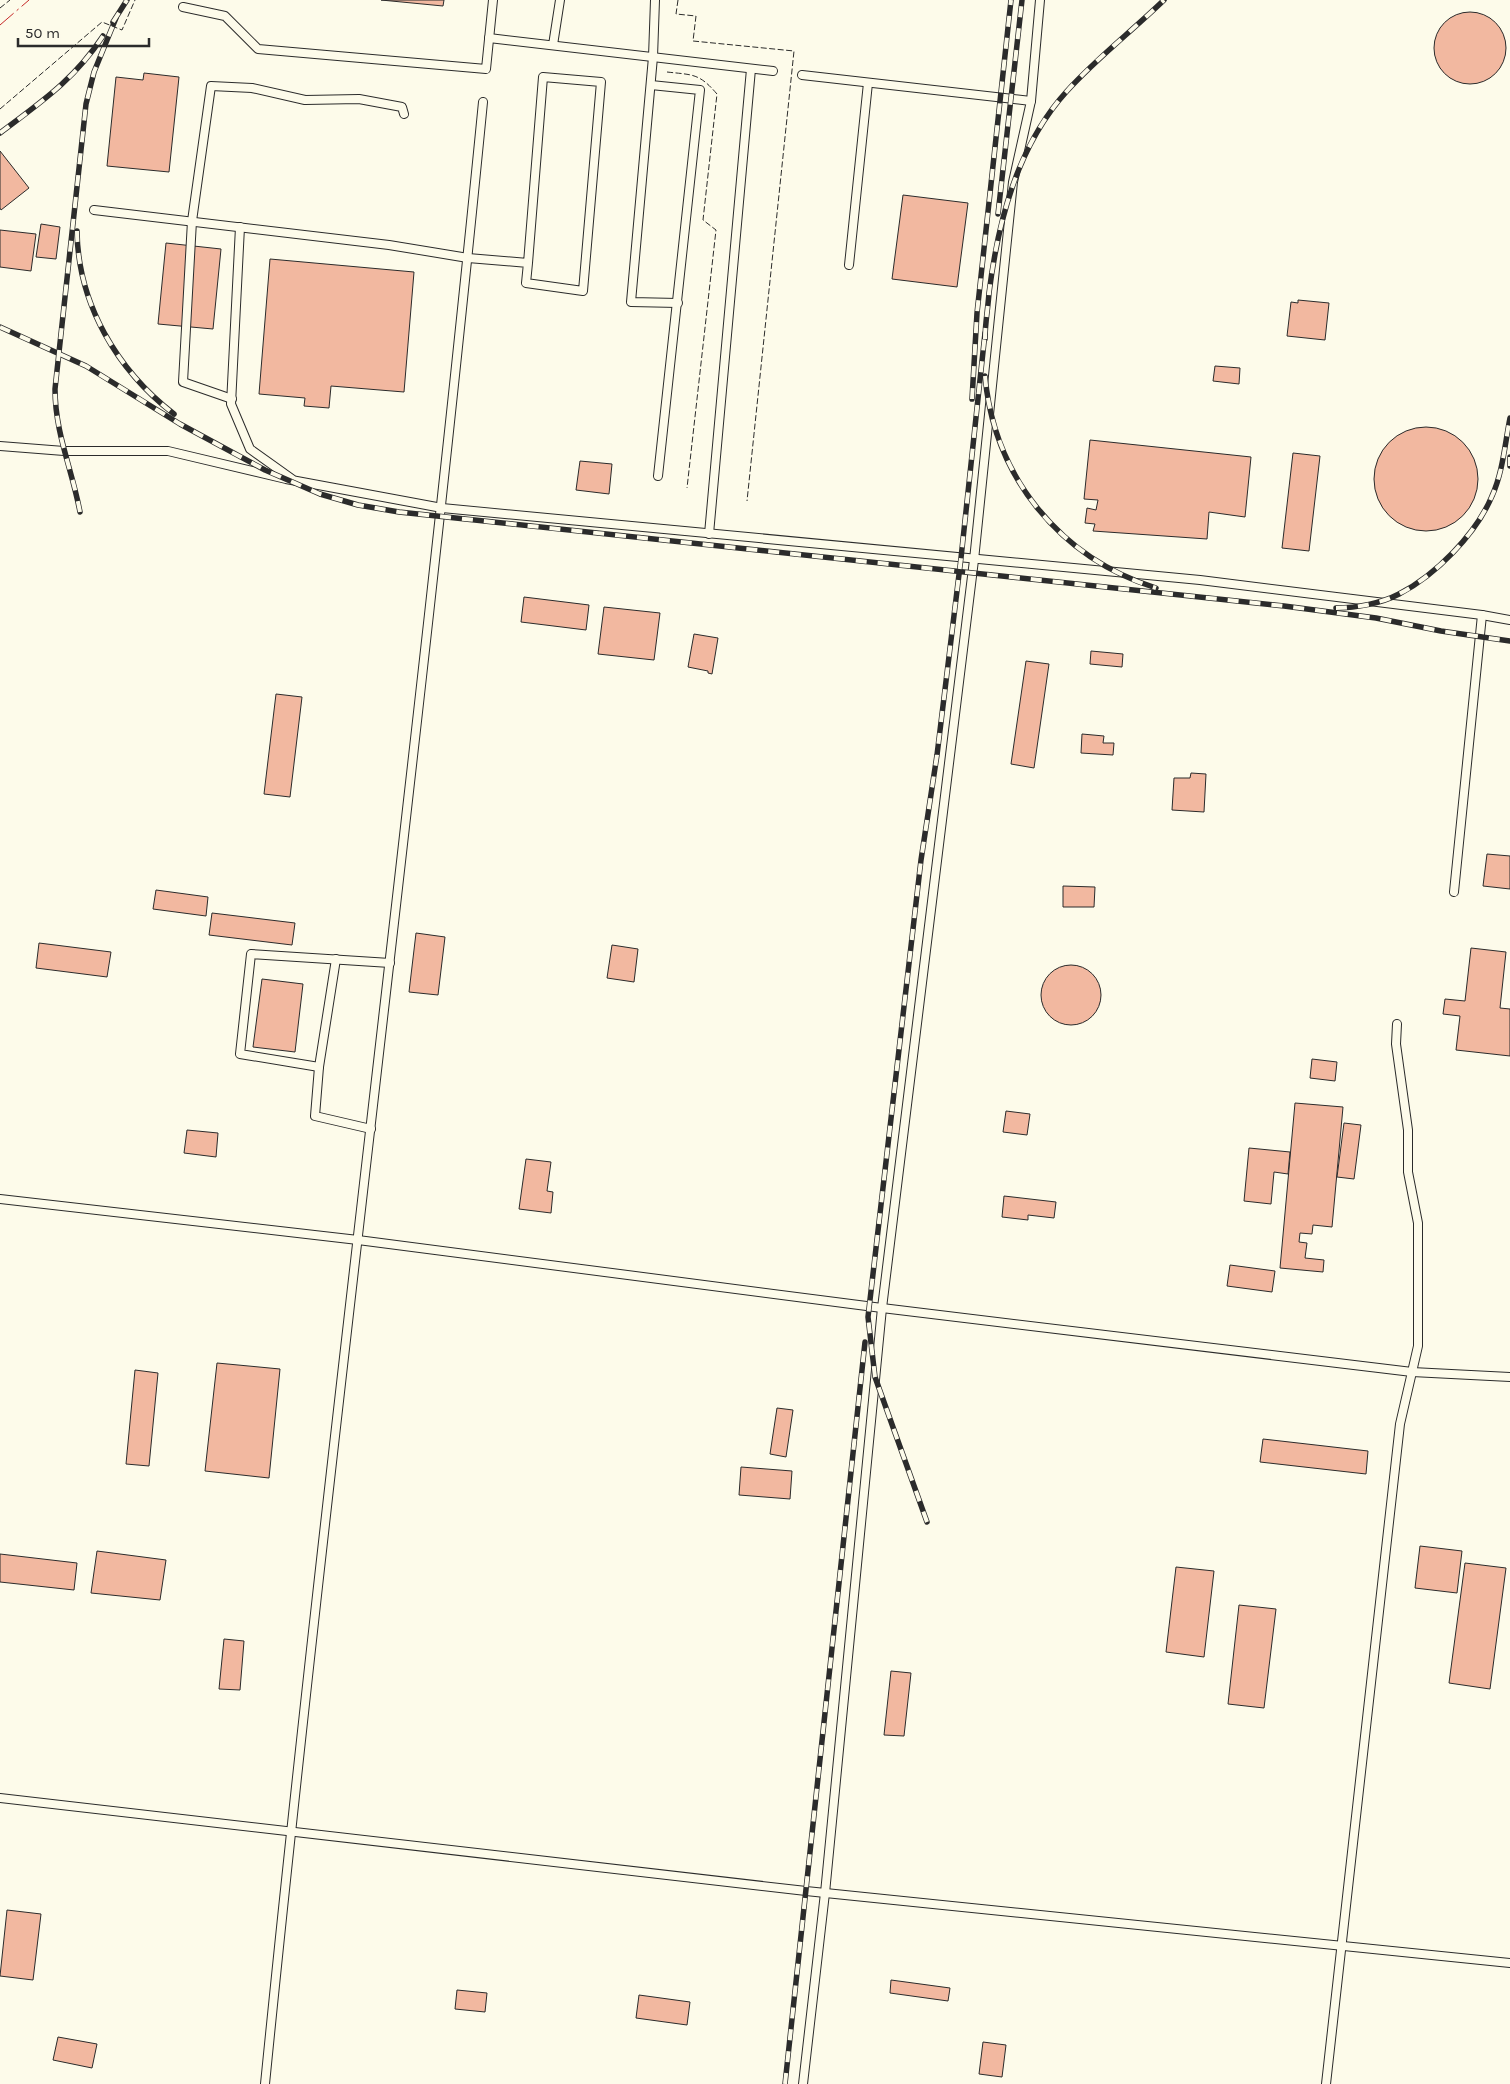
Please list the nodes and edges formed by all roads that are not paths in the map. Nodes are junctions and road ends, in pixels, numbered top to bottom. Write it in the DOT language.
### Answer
graph roads {
  1 [pos="493,0"];
  2 [pos="560,0"];
  3 [pos="655,0"];
  4 [pos="1040,0"];
  5 [pos="183,7"];
  6 [pos="489,38"];
  7 [pos="553,46"];
  8 [pos="653,57"];
  9 [pos="751,69"];
  10 [pos="773,71"];
  11 [pos="802,75"];
  12 [pos="868,83"];
  13 [pos="651,85"];
  14 [pos="1031,101"];
  15 [pos="483,102"];
  16 [pos="404,114"];
  17 [pos="94,210"];
  18 [pos="192,222"];
  19 [pos="240,227"];
  20 [pos="468,258"];
  21 [pos="528,263"];
  22 [pos="849,264"];
  23 [pos="678,303"];
  24 [pos="232,399"];
  25 [pos="0,446"];
  26 [pos="658,476"];
  27 [pos="293,481"];
  28 [pos="442,508"];
  29 [pos="709,534"];
  30 [pos="974,560"];
  31 [pos="1482,614"];
  32 [pos="1510,620"];
  33 [pos="1454,892"];
  34 [pos="336,959"];
  35 [pos="390,963"];
  36 [pos="1398,1024"];
  37 [pos="319,1067"];
  38 [pos="370,1129"];
  39 [pos="0,1199"];
  40 [pos="358,1240"];
  41 [pos="882,1308"];
  42 [pos="1412,1372"];
  43 [pos="1510,1377"];
  44 [pos="0,1798"];
  45 [pos="290,1832"];
  46 [pos="825,1893"];
  47 [pos="1341,1945"];
  48 [pos="1510,1963"];
  49 [pos="265,2084"];
  50 [pos="803,2084"];
  51 [pos="1326,2084"];
  1 -- 6 [label="lane"];
  2 -- 7 [label="lane"];
  3 -- 8 [label="lane"];
  4 -- 14 [label="lane"];
  5 -- 6 [label="lane"];
  6 -- 7 [label="lane"];
  7 -- 8 [label="lane"];
  8 -- 9 [label="lane"];
  8 -- 13 [label="lane"];
  9 -- 10 [label="lane"];
  9 -- 29 [label="lane"];
  11 -- 12 [label="lane"];
  12 -- 14 [label="lane"];
  12 -- 22 [label="lane"];
  13 -- 23 [label="lane"];
  13 -- 23 [label="lane"];
  14 -- 30 [label="lane"];
  15 -- 20 [label="lane"];
  16 -- 18 [label="lane"];
  17 -- 18 [label="lane"];
  18 -- 19 [label="lane"];
  18 -- 24 [label="lane"];
  19 -- 20 [label="lane"];
  19 -- 24 [label="lane"];
  20 -- 21 [label="lane"];
  20 -- 28 [label="lane"];
  21 -- 21 [label="lane"];
  23 -- 26 [label="lane"];
  24 -- 27 [label="lane"];
  25 -- 27 [label="lane"];
  27 -- 28 [label="lane"];
  28 -- 29 [label="lane"];
  28 -- 35 [label="lane"];
  29 -- 30 [label="lane"];
  30 -- 31 [label="lane"];
  30 -- 41 [label="lane"];
  31 -- 32 [label="lane"];
  31 -- 33 [label="lane"];
  34 -- 35 [label="lane"];
  34 -- 37 [label="lane"];
  34 -- 37 [label="lane"];
  35 -- 38 [label="lane"];
  36 -- 42 [label="lane"];
  37 -- 38 [label="lane"];
  38 -- 40 [label="lane"];
  39 -- 40 [label="lane"];
  40 -- 41 [label="lane"];
  40 -- 45 [label="lane"];
  41 -- 42 [label="lane"];
  41 -- 46 [label="lane"];
  42 -- 43 [label="lane"];
  42 -- 47 [label="lane"];
  44 -- 45 [label="lane"];
  45 -- 46 [label="lane"];
  45 -- 49 [label="lane"];
  46 -- 47 [label="lane"];
  46 -- 50 [label="lane"];
  47 -- 48 [label="lane"];
  47 -- 51 [label="lane"];
}
